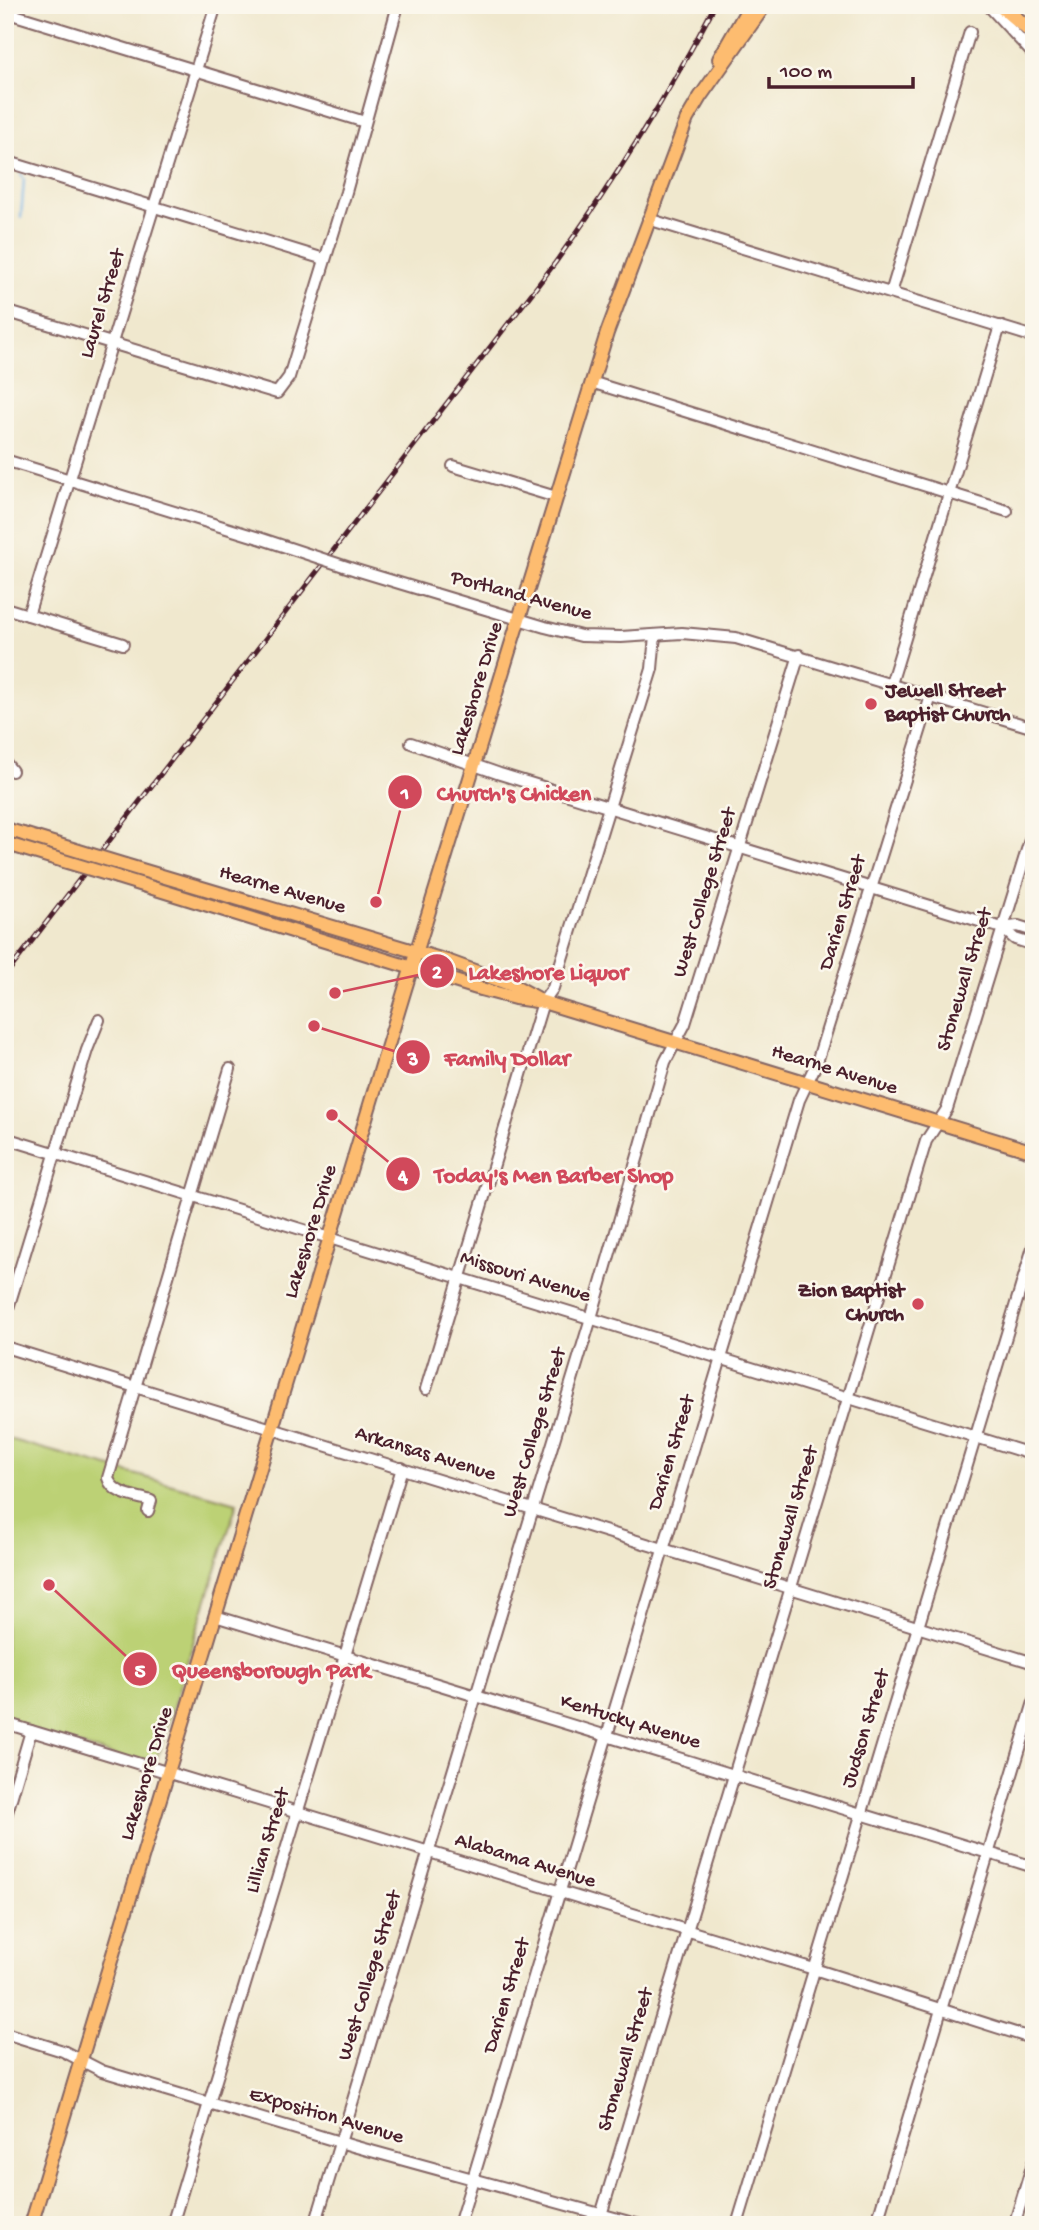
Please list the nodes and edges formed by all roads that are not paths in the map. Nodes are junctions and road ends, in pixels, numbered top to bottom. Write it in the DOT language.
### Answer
graph roads {
  1 [pos="216,5"];
  2 [pos="398,5"];
  3 [pos="750,5"];
  4 [pos="765,5"];
  5 [pos="988,5"];
  6 [pos="1000,5"];
  7 [pos="5,12"];
  8 [pos="971,32"];
  9 [pos="1034,34"];
  10 [pos="1034,55"];
  11 [pos="196,70"];
  12 [pos="700,97"];
  13 [pos="365,122"];
  14 [pos="5,161"];
  15 [pos="154,207"];
  16 [pos="649,219"];
  17 [pos="324,259"];
  18 [pos="891,293"];
  19 [pos="5,311"];
  20 [pos="1000,326"];
  21 [pos="1033,336"];
  22 [pos="112,343"];
  23 [pos="592,382"];
  24 [pos="5,460"];
  25 [pos="453,466"];
  26 [pos="70,480"];
  27 [pos="950,493"];
  28 [pos="556,497"];
  29 [pos="1007,512"];
  30 [pos="5,608"];
  31 [pos="28,615"];
  32 [pos="519,620"];
  33 [pos="655,635"];
  34 [pos="122,644"];
  35 [pos="799,656"];
  36 [pos="891,684"];
  37 [pos="931,696"];
  38 [pos="1034,728"];
  39 [pos="411,743"];
  40 [pos="474,764"];
  41 [pos="610,807"];
  42 [pos="1034,827"];
  43 [pos="5,829"];
  44 [pos="10,845"];
  45 [pos="740,847"];
  46 [pos="872,888"];
  47 [pos="289,912"];
  48 [pos="1002,928"];
  49 [pos="282,929"];
  50 [pos="1034,931"];
  51 [pos="1034,945"];
  52 [pos="417,951"];
  53 [pos="412,968"];
  54 [pos="543,1002"];
  55 [pos="99,1020"];
  56 [pos="675,1042"];
  57 [pos="230,1069"];
  58 [pos="808,1083"];
  59 [pos="937,1123"];
  60 [pos="5,1138"];
  61 [pos="1034,1152"];
  62 [pos="55,1154"];
  63 [pos="193,1196"];
  64 [pos="330,1238"];
  65 [pos="1034,1244"];
  66 [pos="459,1278"];
  67 [pos="5,1318"];
  68 [pos="591,1318"];
  69 [pos="5,1347"];
  70 [pos="722,1359"];
  71 [pos="136,1387"];
  72 [pos="426,1389"];
  73 [pos="849,1398"];
  74 [pos="272,1428"];
  75 [pos="975,1437"];
  76 [pos="1034,1455"];
  77 [pos="402,1468"];
  78 [pos="533,1508"];
  79 [pos="148,1511"];
  80 [pos="665,1548"];
  81 [pos="791,1587"];
  82 [pos="215,1616"];
  83 [pos="918,1627"];
  84 [pos="345,1656"];
  85 [pos="1034,1663"];
  86 [pos="476,1696"];
  87 [pos="1034,1702"];
  88 [pos="5,1723"];
  89 [pos="31,1731"];
  90 [pos="607,1737"];
  91 [pos="168,1772"];
  92 [pos="734,1776"];
  93 [pos="298,1812"];
  94 [pos="861,1814"];
  95 [pos="5,1819"];
  96 [pos="429,1852"];
  97 [pos="989,1853"];
  98 [pos="1034,1867"];
  99 [pos="559,1893"];
  100 [pos="687,1931"];
  101 [pos="814,1969"];
  102 [pos="941,2010"];
  103 [pos="5,2033"];
  104 [pos="1034,2039"];
  105 [pos="81,2061"];
  106 [pos="209,2103"];
  107 [pos="341,2142"];
  108 [pos="1034,2160"];
  109 [pos="473,2178"];
  110 [pos="599,2219"];
  111 [pos="31,2225"];
  112 [pos="172,2225"];
  113 [pos="315,2225"];
  114 [pos="459,2225"];
  115 [pos="640,2225"];
  116 [pos="737,2225"];
  117 [pos="876,2225"];
  118 [pos="1014,2225"];
  1 -- 11 [label="street, Laurel Street"];
  2 -- 13 [label="street"];
  3 -- 12 [label="main road, Lakeshore Drive"];
  4 -- 12 [label="main road, Lakeshore Drive"];
  5 -- 10 [label="street"];
  6 -- 9 [label="highway"];
  7 -- 11 [label="street"];
  8 -- 18 [label="street"];
  11 -- 13 [label="street"];
  11 -- 15 [label="street, Laurel Street"];
  12 -- 16 [label="main road, Lakeshore Drive"];
  13 -- 17 [label="street"];
  14 -- 15 [label="street"];
  15 -- 17 [label="street"];
  15 -- 22 [label="street, Laurel Street"];
  16 -- 18 [label="street"];
  16 -- 23 [label="main road, Lakeshore Drive"];
  17 -- 22 [label="street"];
  18 -- 20 [label="street"];
  19 -- 22 [label="street"];
  20 -- 21 [label="street"];
  20 -- 27 [label="street"];
  22 -- 26 [label="street, Laurel Street"];
  23 -- 27 [label="street"];
  23 -- 28 [label="main road, Lakeshore Drive"];
  24 -- 26 [label="street, Portland Avenue"];
  25 -- 28 [label="street"];
  26 -- 31 [label="street, Laurel Street"];
  26 -- 32 [label="street, Portland Avenue, bridge"];
  27 -- 29 [label="street"];
  27 -- 36 [label="street"];
  28 -- 32 [label="main road, Lakeshore Drive"];
  30 -- 31 [label="street"];
  31 -- 34 [label="street"];
  32 -- 33 [label="street, Portland Avenue"];
  32 -- 40 [label="main road, Lakeshore Drive"];
  33 -- 35 [label="street, Portland Avenue"];
  33 -- 41 [label="street"];
  35 -- 36 [label="street, Portland Avenue"];
  35 -- 45 [label="street, West College Street"];
  36 -- 37 [label="street, Portland Avenue"];
  37 -- 38 [label="street, Portland Avenue"];
  37 -- 46 [label="street, Darien Street"];
  39 -- 40 [label="street"];
  40 -- 41 [label="street"];
  40 -- 52 [label="main road, Lakeshore Drive"];
  41 -- 45 [label="street"];
  41 -- 54 [label="street"];
  42 -- 48 [label="street, Stonewall Street"];
  43 -- 47 [label="main road, Hearne Avenue, bridge"];
  44 -- 49 [label="main road, Hearne Avenue, bridge"];
  45 -- 46 [label="street"];
  45 -- 56 [label="street, West College Street"];
  46 -- 48 [label="street"];
  46 -- 58 [label="street, Darien Street"];
  47 -- 49 [label="main road"];
  47 -- 52 [label="main road, Hearne Avenue"];
  48 -- 50 [label="street"];
  48 -- 51 [label="street"];
  48 -- 59 [label="street, Stonewall Street"];
  49 -- 53 [label="main road, Hearne Avenue"];
  52 -- 53 [label="main road, Lakeshore Drive"];
  52 -- 54 [label="main road, Hearne Avenue"];
  53 -- 54 [label="main road, Hearne Avenue"];
  53 -- 64 [label="main road, Lakeshore Drive"];
  54 -- 56 [label="main road, Hearne Avenue"];
  54 -- 66 [label="street"];
  55 -- 62 [label="street"];
  56 -- 58 [label="main road, Hearne Avenue"];
  56 -- 68 [label="street, West College Street"];
  57 -- 63 [label="street"];
  58 -- 59 [label="main road, Hearne Avenue"];
  58 -- 70 [label="street, Darien Street"];
  59 -- 61 [label="main road, Hearne Avenue"];
  59 -- 73 [label="street, Stonewall Street"];
  60 -- 62 [label="street, Missouri Avenue"];
  62 -- 63 [label="street, Missouri Avenue"];
  62 -- 67 [label="street"];
  63 -- 64 [label="street, Missouri Avenue"];
  63 -- 71 [label="street"];
  64 -- 66 [label="street, Missouri Avenue"];
  64 -- 74 [label="main road, Lakeshore Drive"];
  65 -- 75 [label="street, Judson Street"];
  66 -- 68 [label="street, Missouri Avenue"];
  66 -- 72 [label="street"];
  68 -- 70 [label="street, Missouri Avenue"];
  68 -- 78 [label="street, West College Street"];
  69 -- 71 [label="street, Arkansas Avenue"];
  70 -- 73 [label="street, Missouri Avenue"];
  70 -- 80 [label="street, Darien Street"];
  71 -- 74 [label="street, Arkansas Avenue"];
  71 -- 79 [label="street"];
  73 -- 75 [label="street, Missouri Avenue"];
  73 -- 81 [label="street, Stonewall Street"];
  74 -- 77 [label="street, Arkansas Avenue"];
  74 -- 82 [label="main road, Lakeshore Drive"];
  75 -- 76 [label="street, Missouri Avenue"];
  75 -- 83 [label="street, Judson Street"];
  77 -- 78 [label="street, Arkansas Avenue"];
  77 -- 84 [label="street, Lillian Street"];
  78 -- 80 [label="street, Arkansas Avenue"];
  78 -- 86 [label="street, West College Street"];
  80 -- 81 [label="street, Arkansas Avenue"];
  80 -- 90 [label="street, Darien Street"];
  81 -- 83 [label="street, Arkansas Avenue"];
  81 -- 92 [label="street, Stonewall Street"];
  82 -- 84 [label="street, Kentucky Avenue"];
  82 -- 91 [label="main road, Lakeshore Drive"];
  83 -- 85 [label="street, Arkansas Avenue"];
  83 -- 94 [label="street, Judson Street"];
  84 -- 86 [label="street, Kentucky Avenue"];
  84 -- 93 [label="street, Lillian Street"];
  86 -- 90 [label="street, Kentucky Avenue"];
  86 -- 96 [label="street, West College Street"];
  87 -- 97 [label="street"];
  88 -- 89 [label="street, Alabama Avenue"];
  89 -- 91 [label="street, Alabama Avenue"];
  89 -- 95 [label="street"];
  90 -- 92 [label="street, Kentucky Avenue"];
  90 -- 99 [label="street, Darien Street"];
  91 -- 93 [label="street, Alabama Avenue"];
  91 -- 105 [label="main road, Lakeshore Drive"];
  92 -- 94 [label="street, Kentucky Avenue"];
  92 -- 100 [label="street, Stonewall Street"];
  93 -- 96 [label="street, Alabama Avenue"];
  93 -- 106 [label="street, Lillian Street"];
  94 -- 97 [label="street, Kentucky Avenue"];
  94 -- 101 [label="street, Judson Street"];
  96 -- 99 [label="street, Alabama Avenue"];
  96 -- 107 [label="street, West College Street"];
  97 -- 98 [label="street, Kentucky Avenue"];
  97 -- 102 [label="street"];
  99 -- 100 [label="street, Alabama Avenue"];
  99 -- 109 [label="street, Darien Street"];
  100 -- 101 [label="street, Alabama Avenue"];
  100 -- 110 [label="street, Stonewall Street"];
  101 -- 102 [label="street, Alabama Avenue"];
  101 -- 116 [label="street, Judson Street"];
  102 -- 104 [label="street, Alabama Avenue"];
  102 -- 117 [label="street"];
  103 -- 105 [label="street, Exposition Avenue"];
  105 -- 106 [label="street, Exposition Avenue"];
  105 -- 111 [label="main road, Lakeshore Drive"];
  106 -- 107 [label="street, Exposition Avenue"];
  106 -- 112 [label="street, Lillian Street"];
  107 -- 109 [label="street, Exposition Avenue"];
  107 -- 113 [label="street, West College Street"];
  108 -- 118 [label="street"];
  109 -- 110 [label="street, Exposition Avenue"];
  109 -- 114 [label="street, Darien Street"];
  110 -- 115 [label="street, Exposition Avenue"];
}
